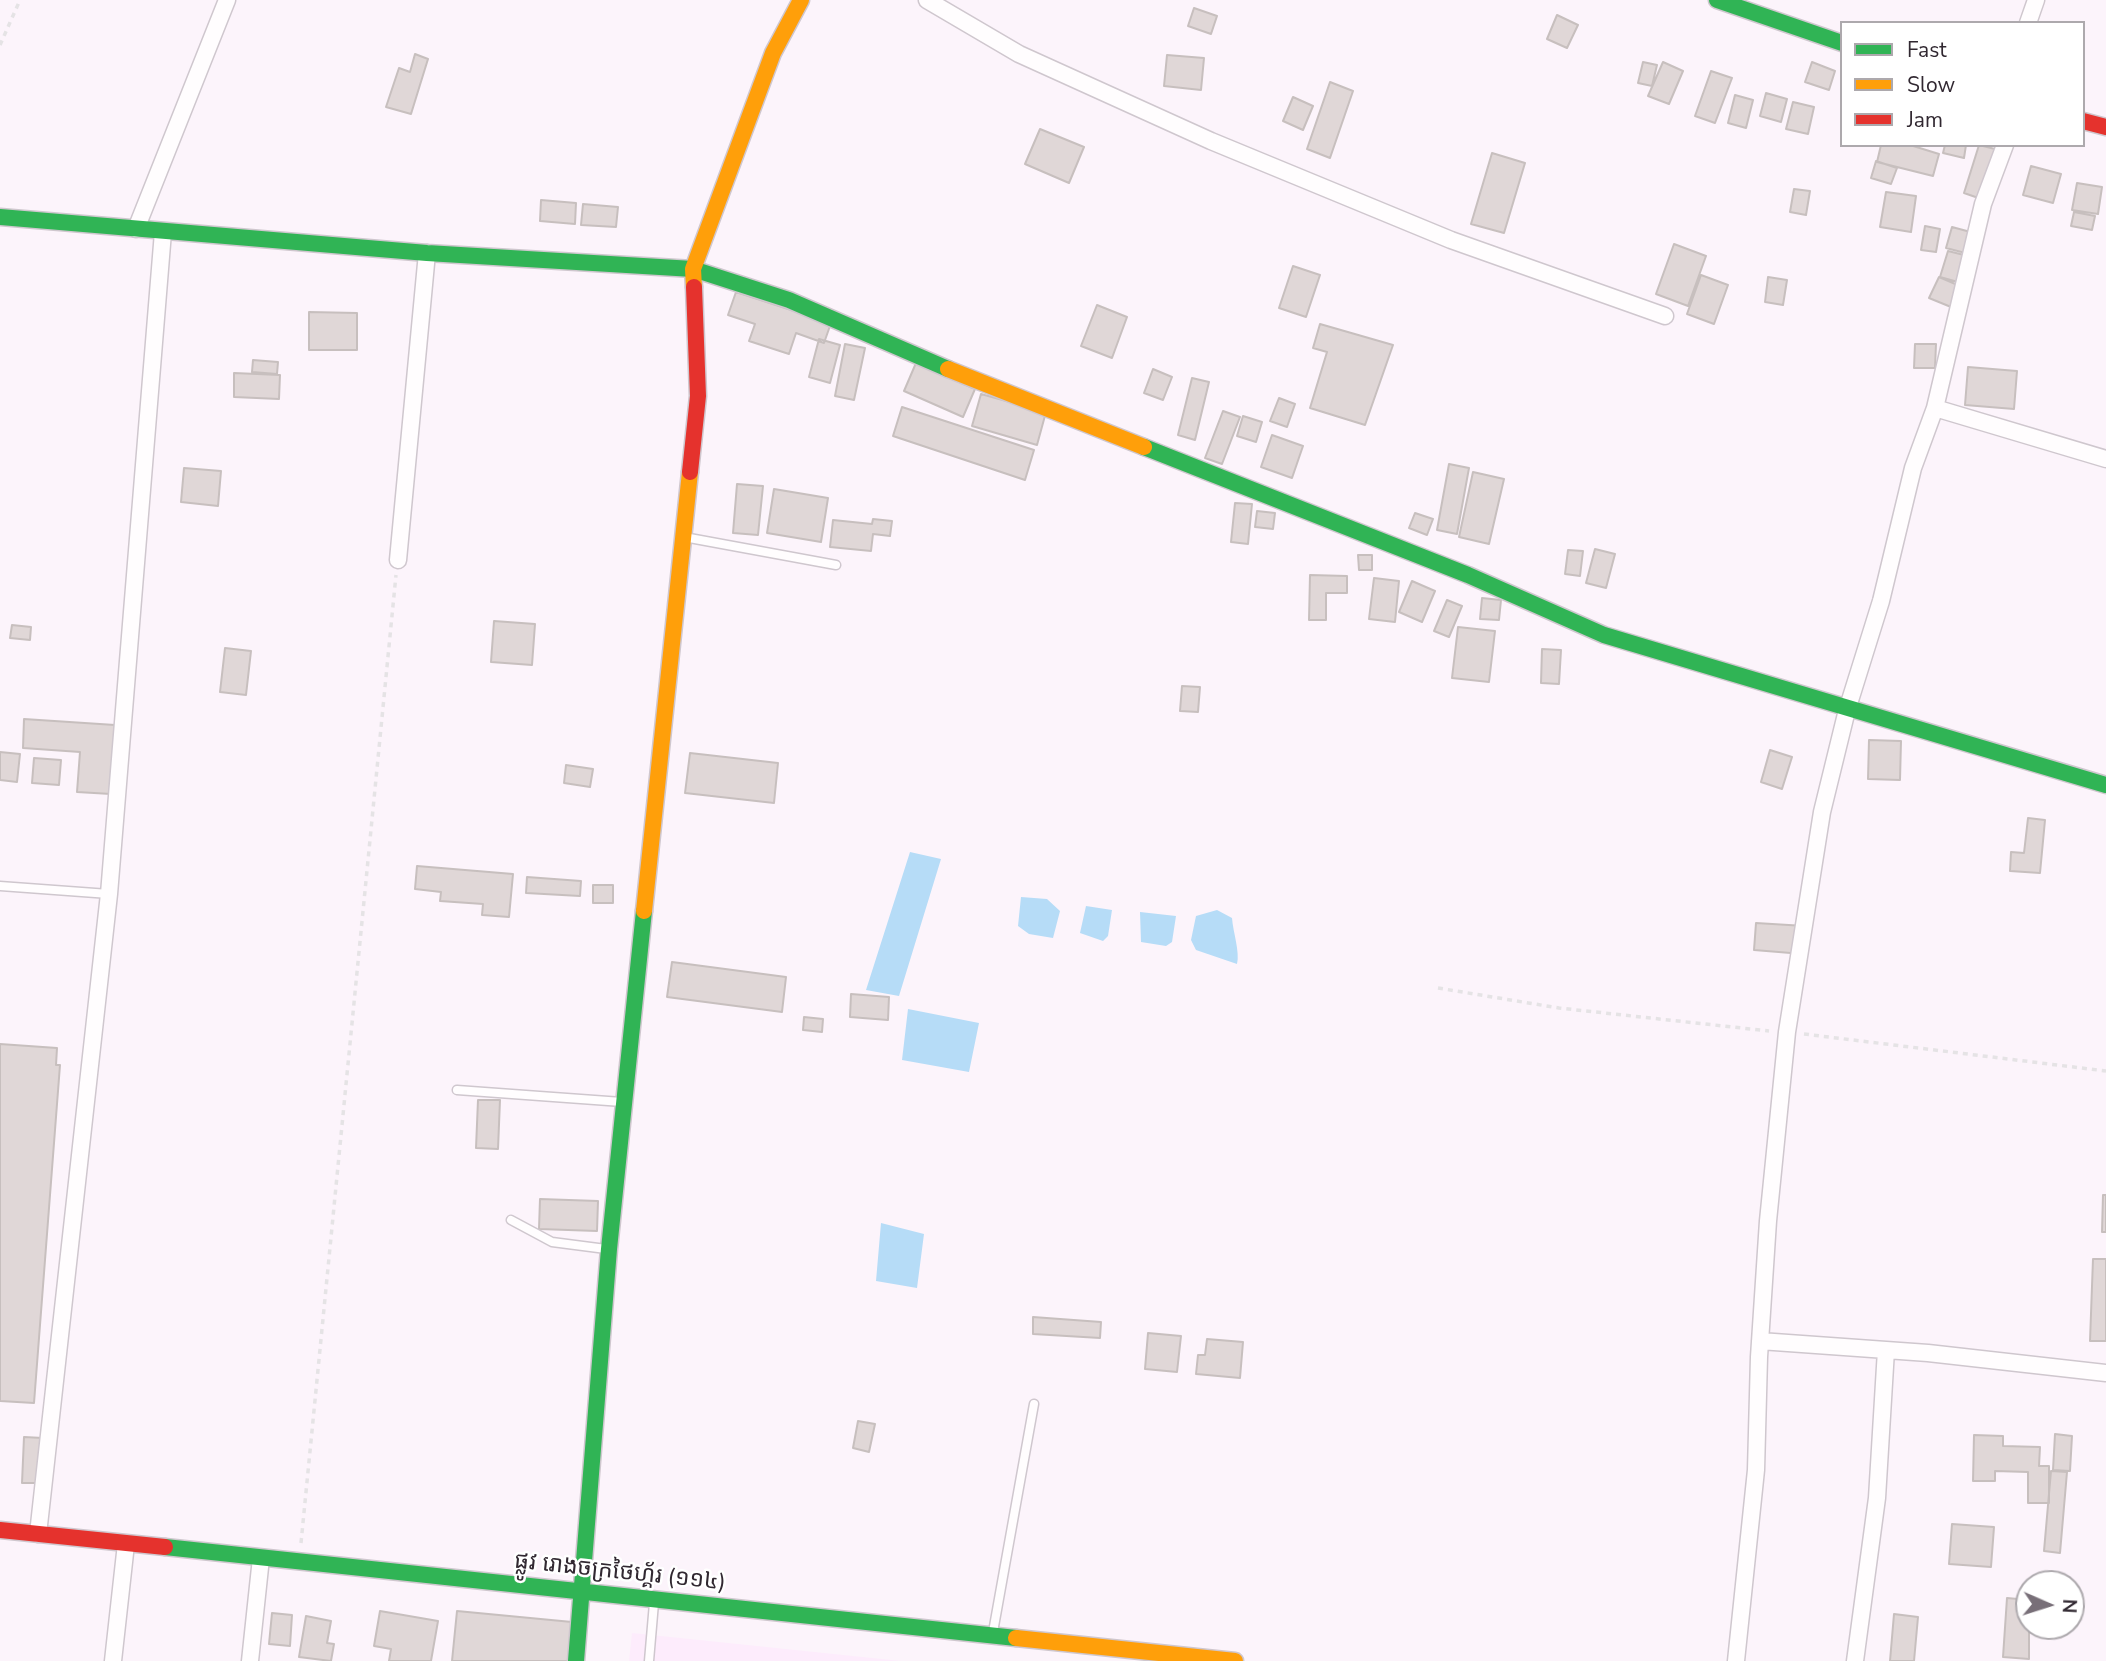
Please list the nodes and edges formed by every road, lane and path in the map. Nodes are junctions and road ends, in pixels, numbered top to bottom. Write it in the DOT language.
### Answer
graph roads {
  1 [pos="20,0"];
  2 [pos="227,0"];
  3 [pos="801,0"];
  4 [pos="927,0"];
  5 [pos="1717,0"];
  6 [pos="2036,0"];
  7 [pos="2029,21"];
  8 [pos="1840,42"];
  9 [pos="0,45"];
  10 [pos="2085,122"];
  11 [pos="2106,127"];
  12 [pos="2004,147"];
  13 [pos="0,217"];
  14 [pos="136,229"];
  15 [pos="163,232"];
  16 [pos="427,253"];
  17 [pos="693,269"];
  18 [pos="1665,316"];
  19 [pos="1935,408"];
  20 [pos="2106,459"];
  21 [pos="681,537"];
  22 [pos="398,560"];
  23 [pos="836,565"];
  24 [pos="1847,710"];
  25 [pos="2106,785"];
  26 [pos="0,886"];
  27 [pos="109,894"];
  28 [pos="457,1090"];
  29 [pos="625,1102"];
  30 [pos="511,1220"];
  31 [pos="609,1249"];
  32 [pos="1760,1341"];
  33 [pos="1885,1350"];
  34 [pos="2106,1373"];
  35 [pos="1034,1404"];
  36 [pos="0,1530"];
  37 [pos="38,1534"];
  38 [pos="126,1544"];
  39 [pos="261,1558"];
  40 [pos="299,1562"];
  41 [pos="582,1592"];
  42 [pos="654,1600"];
  43 [pos="993,1635"];
  44 [pos="113,1661"];
  45 [pos="250,1661"];
  46 [pos="576,1661"];
  47 [pos="649,1661"];
  48 [pos="1235,1661"];
  49 [pos="1736,1661"];
  50 [pos="1855,1661"];
  1 -- 9 [label="path"];
  2 -- 14 [label="street"];
  3 -- 17 [label="street"];
  4 -- 18 [label="street"];
  5 -- 8 [label="street"];
  6 -- 7 [label="street"];
  10 -- 11 [label="street"];
  12 -- 19 [label="street"];
  13 -- 14 [label="street"];
  14 -- 15 [label="street"];
  15 -- 16 [label="street"];
  15 -- 27 [label="street"];
  16 -- 17 [label="street"];
  16 -- 22 [label="street"];
  17 -- 21 [label="street"];
  17 -- 24 [label="street"];
  19 -- 20 [label="street"];
  19 -- 24 [label="street"];
  21 -- 23 [label="lane"];
  21 -- 29 [label="street"];
  22 -- 40 [label="path"];
  24 -- 25 [label="street"];
  24 -- 32 [label="street"];
  26 -- 27 [label="lane"];
  27 -- 37 [label="street"];
  28 -- 29 [label="lane"];
  29 -- 31 [label="street"];
  30 -- 31 [label="lane"];
  31 -- 41 [label="street"];
  32 -- 33 [label="street"];
  32 -- 49 [label="street"];
  33 -- 34 [label="street"];
  33 -- 50 [label="street"];
  35 -- 43 [label="lane"];
  36 -- 37 [label="street, ផ្លូវ រោងចក្រថៃហ្គ័រ (១១៤)"];
  37 -- 38 [label="street, ផ្លូវ រោងចក្រថៃហ្គ័រ (១១៤)"];
  38 -- 39 [label="street, ផ្លូវ រោងចក្រថៃហ្គ័រ (១១៤)"];
  38 -- 44 [label="street"];
  39 -- 40 [label="street, ផ្លូវ រោងចក្រថៃហ្គ័រ (១១៤)"];
  39 -- 45 [label="street"];
  40 -- 41 [label="street, ផ្លូវ រោងចក្រថៃហ្គ័រ (១១៤)"];
  41 -- 42 [label="street, ផ្លូវ រោងចក្រថៃហ្គ័រ (១១៤)"];
  41 -- 46 [label="street"];
  42 -- 43 [label="street, ផ្លូវ រោងចក្រថៃហ្គ័រ (១១៤)"];
  42 -- 47 [label="lane"];
  43 -- 48 [label="street, ផ្លូវ រោងចក្រថៃហ្គ័រ (១១៤)"];
}
